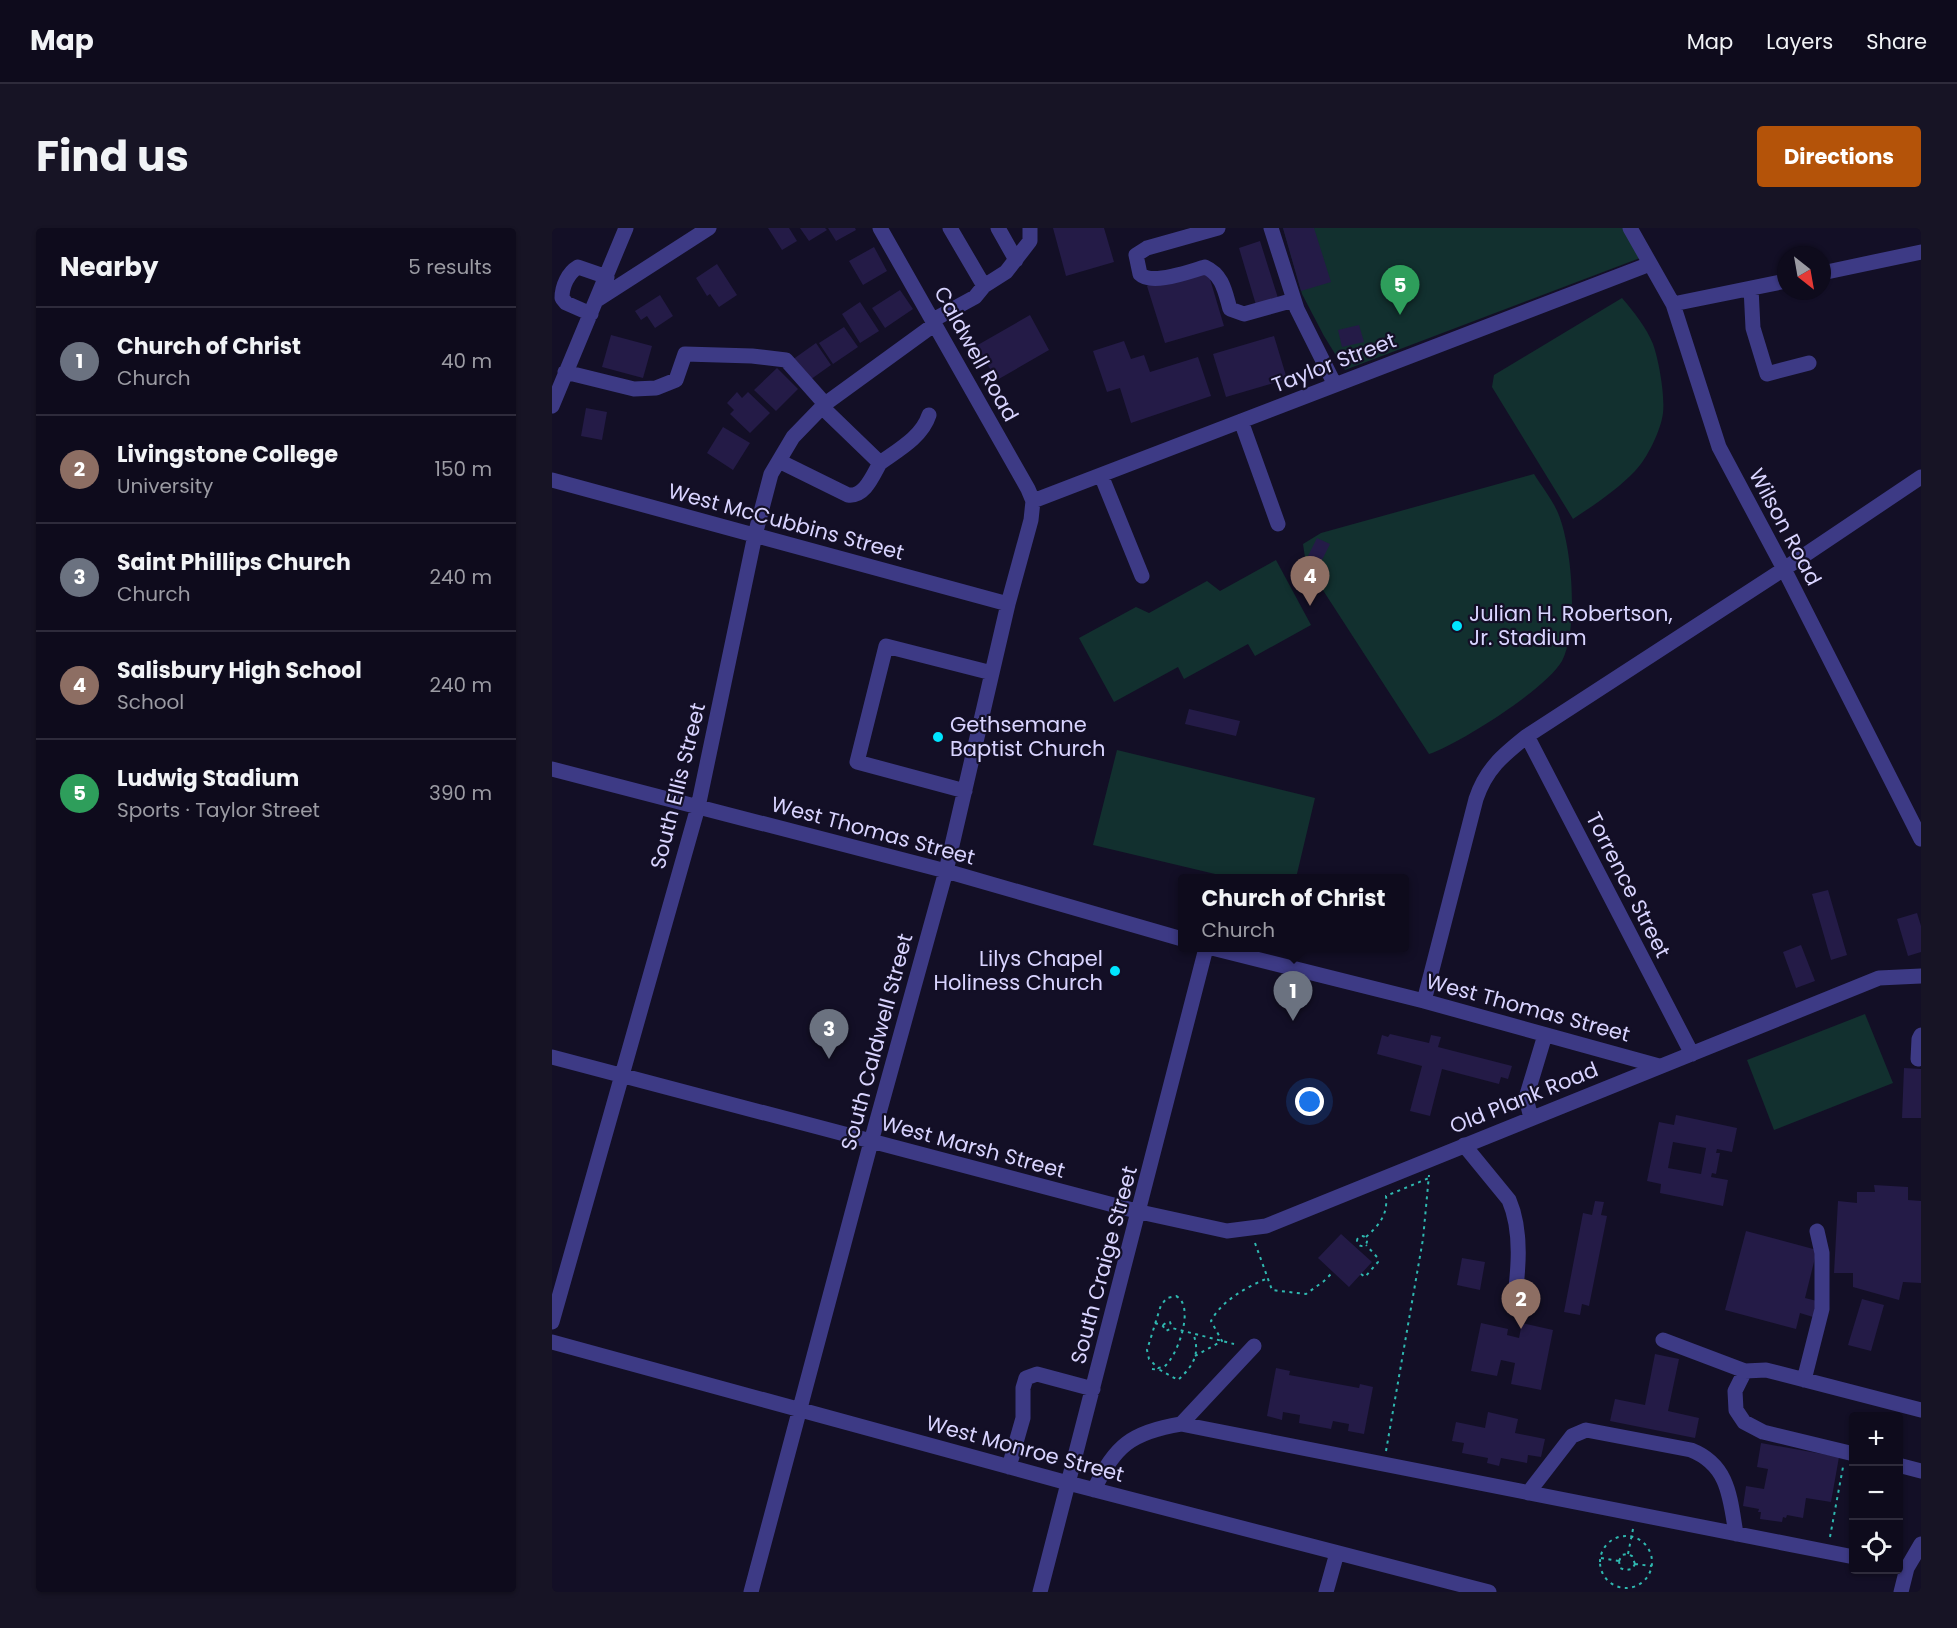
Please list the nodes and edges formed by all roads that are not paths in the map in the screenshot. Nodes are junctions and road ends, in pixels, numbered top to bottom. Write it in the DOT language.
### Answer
graph roads {
  1 [pos="626,228"];
  2 [pos="709,228"];
  3 [pos="880,228"];
  4 [pos="950,228"];
  5 [pos="998,228"];
  6 [pos="1030,228"];
  7 [pos="1218,228"];
  8 [pos="1271,228"];
  9 [pos="1630,228"];
  10 [pos="1921,252"];
  11 [pos="1016,260"];
  12 [pos="1650,264"];
  13 [pos="1831,271"];
  14 [pos="607,277"];
  15 [pos="1777,283"];
  16 [pos="984,286"];
  17 [pos="1751,288"];
  18 [pos="1294,300"];
  19 [pos="1673,304"];
  20 [pos="594,307"];
  21 [pos="934,322"];
  22 [pos="1809,363"];
  23 [pos="565,372"];
  24 [pos="1335,385"];
  25 [pos="552,406"];
  26 [pos="823,406"];
  27 [pos="928,415"];
  28 [pos="1241,421"];
  29 [pos="779,461"];
  30 [pos="880,462"];
  31 [pos="1101,475"];
  32 [pos="1921,477"];
  33 [pos="552,480"];
  34 [pos="1032,501"];
  35 [pos="1278,524"];
  36 [pos="755,535"];
  37 [pos="1784,569"];
  38 [pos="1142,576"];
  39 [pos="1008,604"];
  40 [pos="992,673"];
  41 [pos="1527,736"];
  42 [pos="552,769"];
  43 [pos="964,791"];
  44 [pos="698,807"];
  45 [pos="1921,839"];
  46 [pos="946,871"];
  47 [pos="1178,938"];
  48 [pos="1205,952"];
  49 [pos="1228,952"];
  50 [pos="1921,976"];
  51 [pos="1424,1001"];
  52 [pos="1545,1035"];
  53 [pos="1921,1035"];
  54 [pos="1692,1054"];
  55 [pos="552,1057"];
  56 [pos="1918,1059"];
  57 [pos="1659,1066"];
  58 [pos="621,1075"];
  59 [pos="1531,1118"];
  60 [pos="871,1142"];
  61 [pos="1464,1145"];
  62 [pos="1140,1212"];
  63 [pos="1817,1231"];
  64 [pos="1514,1306"];
  65 [pos="552,1322"];
  66 [pos="1663,1340"];
  67 [pos="552,1342"];
  68 [pos="1253,1347"];
  69 [pos="1745,1371"];
  70 [pos="1804,1380"];
  71 [pos="1093,1389"];
  72 [pos="800,1409"];
  73 [pos="1921,1410"];
  74 [pos="1181,1424"];
  75 [pos="1849,1453"];
  76 [pos="1903,1466"];
  77 [pos="1009,1467"];
  78 [pos="1921,1471"];
  79 [pos="1068,1483"];
  80 [pos="1094,1490"];
  81 [pos="1528,1493"];
  82 [pos="1736,1534"];
  83 [pos="1921,1544"];
  84 [pos="1337,1553"];
  85 [pos="1849,1556"];
  86 [pos="1903,1567"];
  87 [pos="1902,1574"];
  88 [pos="751,1592"];
  89 [pos="1041,1592"];
  90 [pos="1326,1592"];
  91 [pos="1489,1592"];
  92 [pos="1900,1592"];
  1 -- 14 [label="street"];
  2 -- 20 [label="street"];
  3 -- 21 [label="street, Caldwell Road"];
  4 -- 16 [label="street"];
  5 -- 11 [label="street"];
  6 -- 11 [label="street, South Ellis Street"];
  7 -- 18 [label="street"];
  8 -- 18 [label="street"];
  9 -- 12 [label="street, Wilson Road"];
  10 -- 13 [label="street"];
  11 -- 16 [label="street, South Ellis Street"];
  12 -- 19 [label="street, Wilson Road"];
  12 -- 24 [label="street, Taylor Street"];
  14 -- 20 [label="street"];
  14 -- 20 [label="street"];
  15 -- 17 [label="street"];
  16 -- 21 [label="street, South Ellis Street"];
  17 -- 19 [label="street"];
  17 -- 22 [label="street"];
  18 -- 24 [label="street"];
  19 -- 37 [label="street, Wilson Road"];
  20 -- 23 [label="street"];
  21 -- 26 [label="street, South Ellis Street"];
  21 -- 34 [label="street, Caldwell Road"];
  23 -- 25 [label="street"];
  23 -- 26 [label="street"];
  24 -- 28 [label="street, Taylor Street"];
  26 -- 29 [label="street, South Ellis Street"];
  26 -- 30 [label="street"];
  27 -- 30 [label="street"];
  28 -- 31 [label="street, Taylor Street"];
  28 -- 35 [label="street"];
  29 -- 30 [label="street"];
  29 -- 36 [label="street, South Ellis Street"];
  31 -- 34 [label="street, Taylor Street"];
  31 -- 38 [label="street"];
  32 -- 37 [label="street"];
  33 -- 36 [label="street, West McCubbins Street"];
  34 -- 39 [label="street, South Caldwell Street"];
  36 -- 39 [label="street, West McCubbins Street"];
  36 -- 44 [label="street, South Ellis Street"];
  37 -- 41 [label="street"];
  37 -- 45 [label="street, Wilson Road"];
  39 -- 40 [label="street, South Caldwell Street"];
  40 -- 43 [label="street, South Caldwell Street"];
  40 -- 43 [label="street"];
  41 -- 51 [label="street"];
  41 -- 54 [label="street, Torrence Street"];
  42 -- 44 [label="street, West Thomas Street"];
  43 -- 46 [label="street, South Caldwell Street"];
  44 -- 46 [label="street, West Thomas Street"];
  44 -- 58 [label="street, South Ellis Street"];
  46 -- 47 [label="street, West Thomas Street"];
  46 -- 60 [label="street, South Caldwell Street"];
  48 -- 62 [label="street, South Craige Street"];
  49 -- 51 [label="street, West Thomas Street"];
  50 -- 54 [label="street, Old Plank Road"];
  51 -- 52 [label="street, West Thomas Street"];
  52 -- 57 [label="street, West Thomas Street"];
  52 -- 59 [label="street"];
  53 -- 56 [label="street"];
  54 -- 57 [label="street, Old Plank Road"];
  55 -- 58 [label="street, West Marsh Street"];
  57 -- 59 [label="street, Old Plank Road"];
  58 -- 60 [label="street, West Marsh Street"];
  58 -- 65 [label="street, South Ellis Street"];
  59 -- 61 [label="street, Old Plank Road"];
  60 -- 62 [label="street, West Marsh Street"];
  60 -- 72 [label="street, South Caldwell Street"];
  61 -- 62 [label="street, Old Plank Road"];
  61 -- 64 [label="street"];
  62 -- 71 [label="street, South Craige Street"];
  63 -- 70 [label="street"];
  66 -- 69 [label="street"];
  67 -- 72 [label="street, West Monroe Street"];
  68 -- 74 [label="street"];
  69 -- 70 [label="street"];
  69 -- 75 [label="street"];
  70 -- 73 [label="street"];
  71 -- 77 [label="street"];
  71 -- 79 [label="street, South Craige Street"];
  72 -- 77 [label="street, West Monroe Street"];
  72 -- 88 [label="street, South Caldwell Street"];
  74 -- 80 [label="street"];
  74 -- 81 [label="street"];
  76 -- 78 [label="street"];
  77 -- 79 [label="street, West Monroe Street"];
  79 -- 80 [label="street, West Monroe Street"];
  79 -- 89 [label="street, South Craige Street"];
  80 -- 84 [label="street, West Monroe Street"];
  81 -- 82 [label="street"];
  81 -- 82 [label="street"];
  82 -- 85 [label="street"];
  83 -- 86 [label="street"];
  84 -- 90 [label="street"];
  84 -- 91 [label="street, West Monroe Street"];
  87 -- 92 [label="street"];
}
